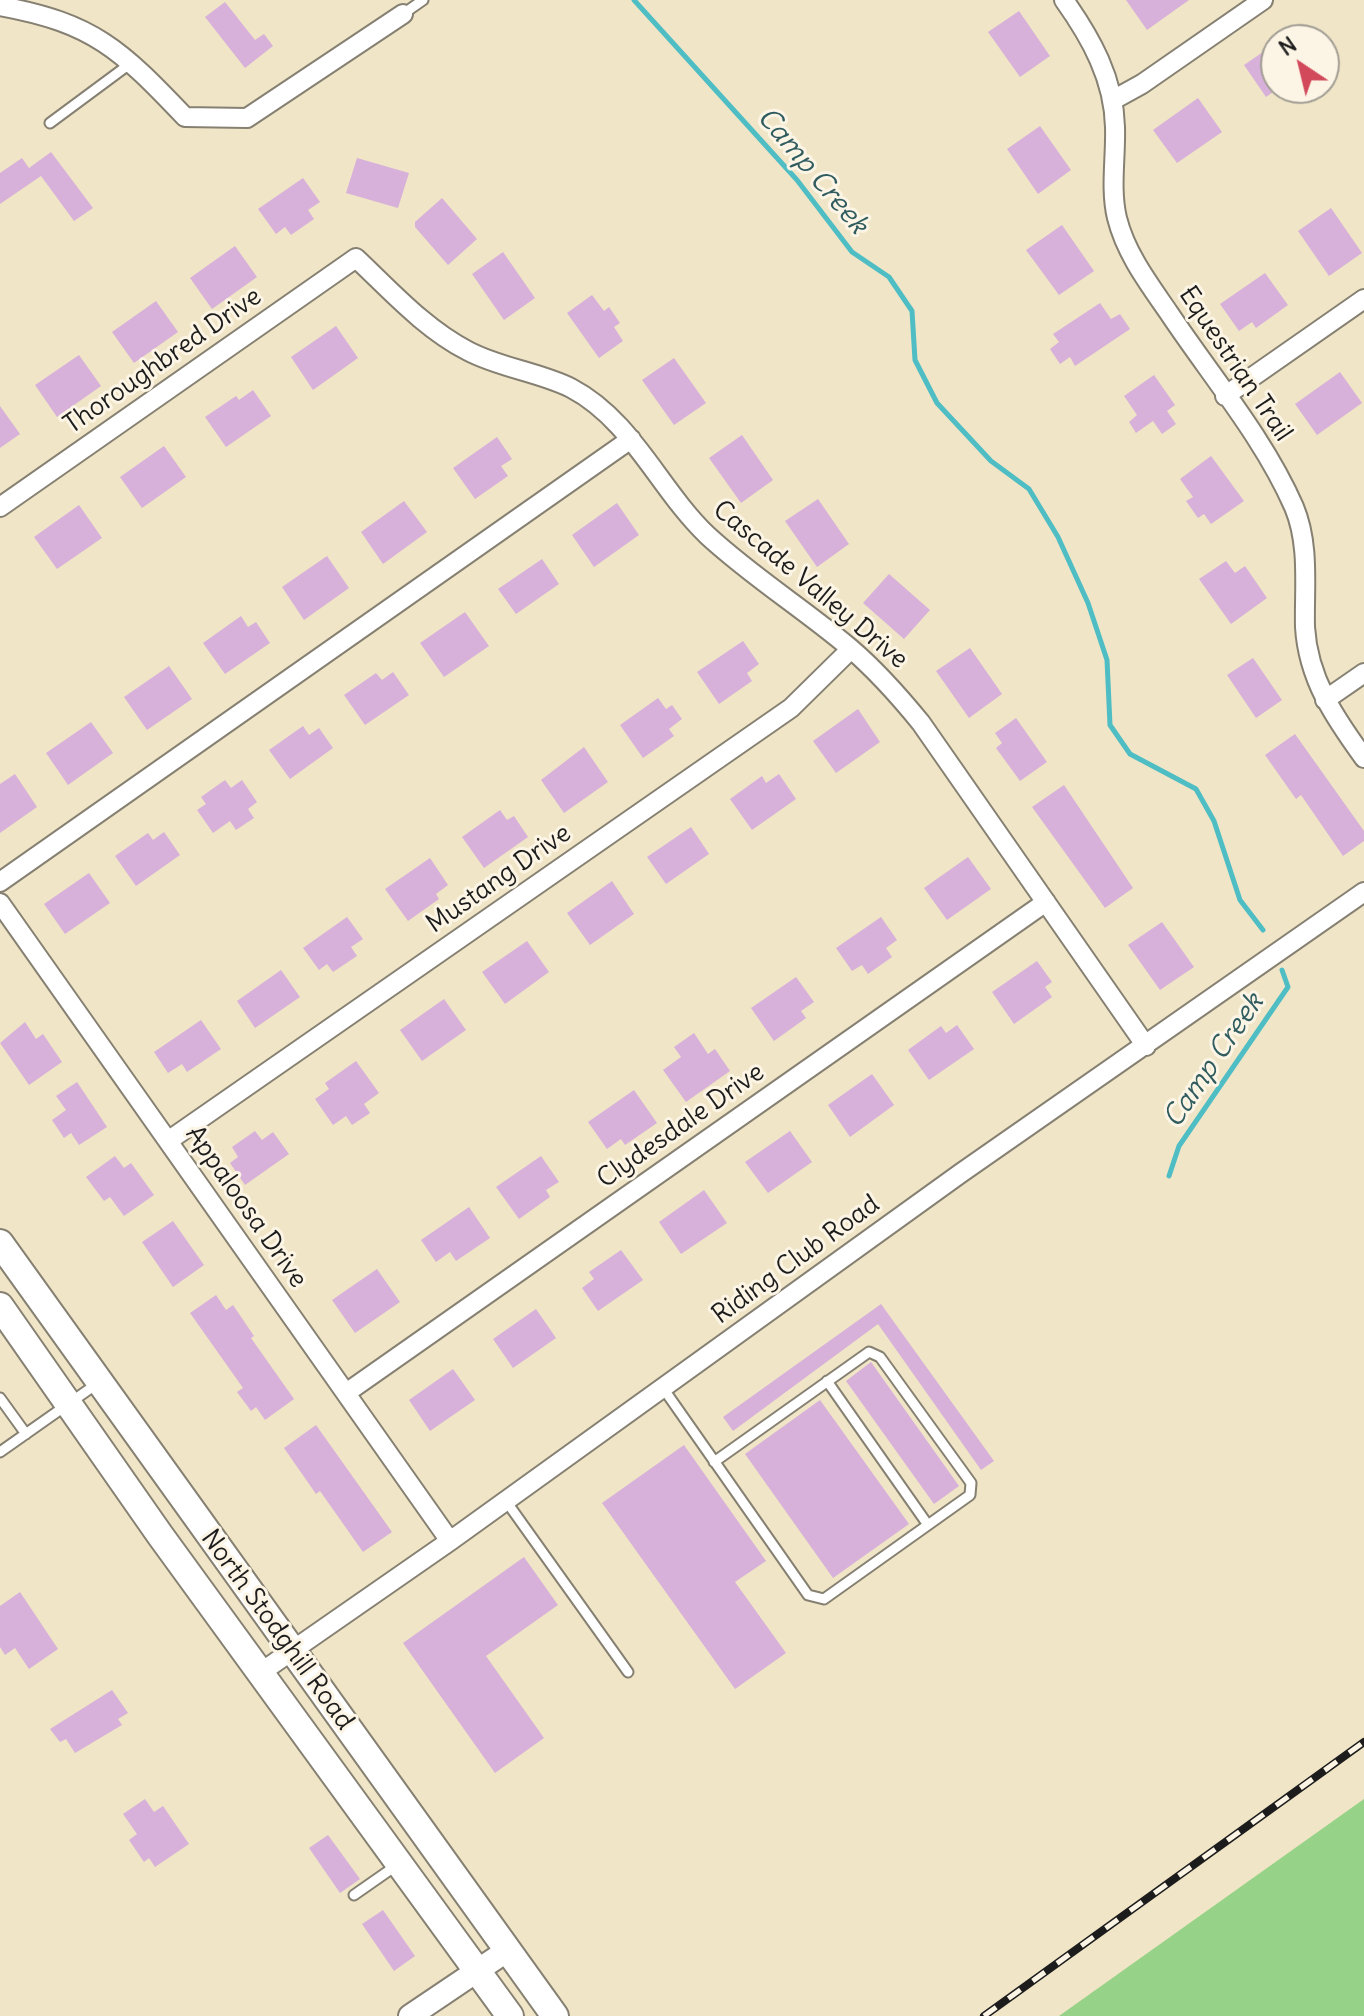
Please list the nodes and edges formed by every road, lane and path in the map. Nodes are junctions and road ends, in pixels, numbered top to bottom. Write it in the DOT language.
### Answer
graph roads {
  1 [pos="423,0"];
  2 [pos="1064,0"];
  3 [pos="1263,0"];
  4 [pos="0,6"];
  5 [pos="403,14"];
  6 [pos="133,62"];
  7 [pos="1113,100"];
  8 [pos="50,123"];
  9 [pos="356,258"];
  10 [pos="1364,299"];
  11 [pos="1225,396"];
  12 [pos="631,439"];
  13 [pos="0,507"];
  14 [pos="851,649"];
  15 [pos="1364,673"];
  16 [pos="1325,700"];
  17 [pos="1364,758"];
  18 [pos="0,882"];
  19 [pos="1364,892"];
  20 [pos="1046,902"];
  21 [pos="0,903"];
  22 [pos="1146,1046"];
  23 [pos="168,1141"];
  24 [pos="0,1243"];
  25 [pos="0,1306"];
  26 [pos="827,1381"];
  27 [pos="98,1383"];
  28 [pos="663,1388"];
  29 [pos="346,1393"];
  30 [pos="0,1398"];
  31 [pos="69,1404"];
  32 [pos="26,1434"];
  33 [pos="0,1452"];
  34 [pos="714,1462"];
  35 [pos="506,1501"];
  36 [pos="928,1525"];
  37 [pos="450,1541"];
  38 [pos="292,1652"];
  39 [pos="628,1672"];
  40 [pos="260,1673"];
  41 [pos="401,1862"];
  42 [pos="354,1895"];
  43 [pos="508,1950"];
  44 [pos="477,1970"];
  45 [pos="410,2016"];
  46 [pos="510,2016"];
  47 [pos="555,2016"];
  1 -- 5 [label="lane"];
  2 -- 7 [label="street, Equestrian Trail"];
  3 -- 7 [label="street"];
  4 -- 6 [label="street"];
  5 -- 6 [label="street"];
  6 -- 8 [label="lane"];
  7 -- 11 [label="street, Equestrian Trail"];
  9 -- 12 [label="street, Cascade Valley Drive"];
  9 -- 13 [label="street, Thoroughbred Drive"];
  10 -- 11 [label="street"];
  11 -- 16 [label="street, Equestrian Trail"];
  12 -- 14 [label="street, Cascade Valley Drive"];
  12 -- 18 [label="street"];
  14 -- 20 [label="street, Cascade Valley Drive"];
  14 -- 23 [label="street, Mustang Drive"];
  15 -- 16 [label="street"];
  16 -- 17 [label="street, Equestrian Trail"];
  19 -- 22 [label="street, Riding Club Road"];
  20 -- 22 [label="street, Cascade Valley Drive"];
  20 -- 29 [label="street, Clydesdale Drive"];
  21 -- 23 [label="street, Appaloosa Drive"];
  22 -- 28 [label="street, Riding Club Road"];
  23 -- 29 [label="street, Appaloosa Drive"];
  24 -- 27 [label="main road, North Stodghill Road"];
  25 -- 31 [label="main road, North Stodghill Road"];
  26 -- 34 [label="lane"];
  26 -- 36 [label="lane"];
  26 -- 36 [label="lane"];
  27 -- 31 [label="lane"];
  27 -- 38 [label="main road, North Stodghill Road"];
  28 -- 34 [label="lane"];
  28 -- 35 [label="street, Riding Club Road"];
  29 -- 37 [label="street, Appaloosa Drive"];
  30 -- 32 [label="lane"];
  31 -- 32 [label="lane"];
  31 -- 40 [label="main road, North Stodghill Road"];
  32 -- 33 [label="lane"];
  34 -- 36 [label="lane"];
  35 -- 37 [label="street, Riding Club Road"];
  35 -- 39 [label="lane"];
  37 -- 38 [label="street, Riding Club Road"];
  38 -- 40 [label="street, Riding Club Road"];
  38 -- 43 [label="main road, North Stodghill Road"];
  40 -- 41 [label="main road, North Stodghill Road"];
  41 -- 42 [label="lane"];
  41 -- 44 [label="main road, North Stodghill Road"];
  43 -- 44 [label="street"];
  43 -- 47 [label="main road, North Stodghill Road"];
  44 -- 45 [label="street"];
  44 -- 46 [label="main road, North Stodghill Road"];
}
